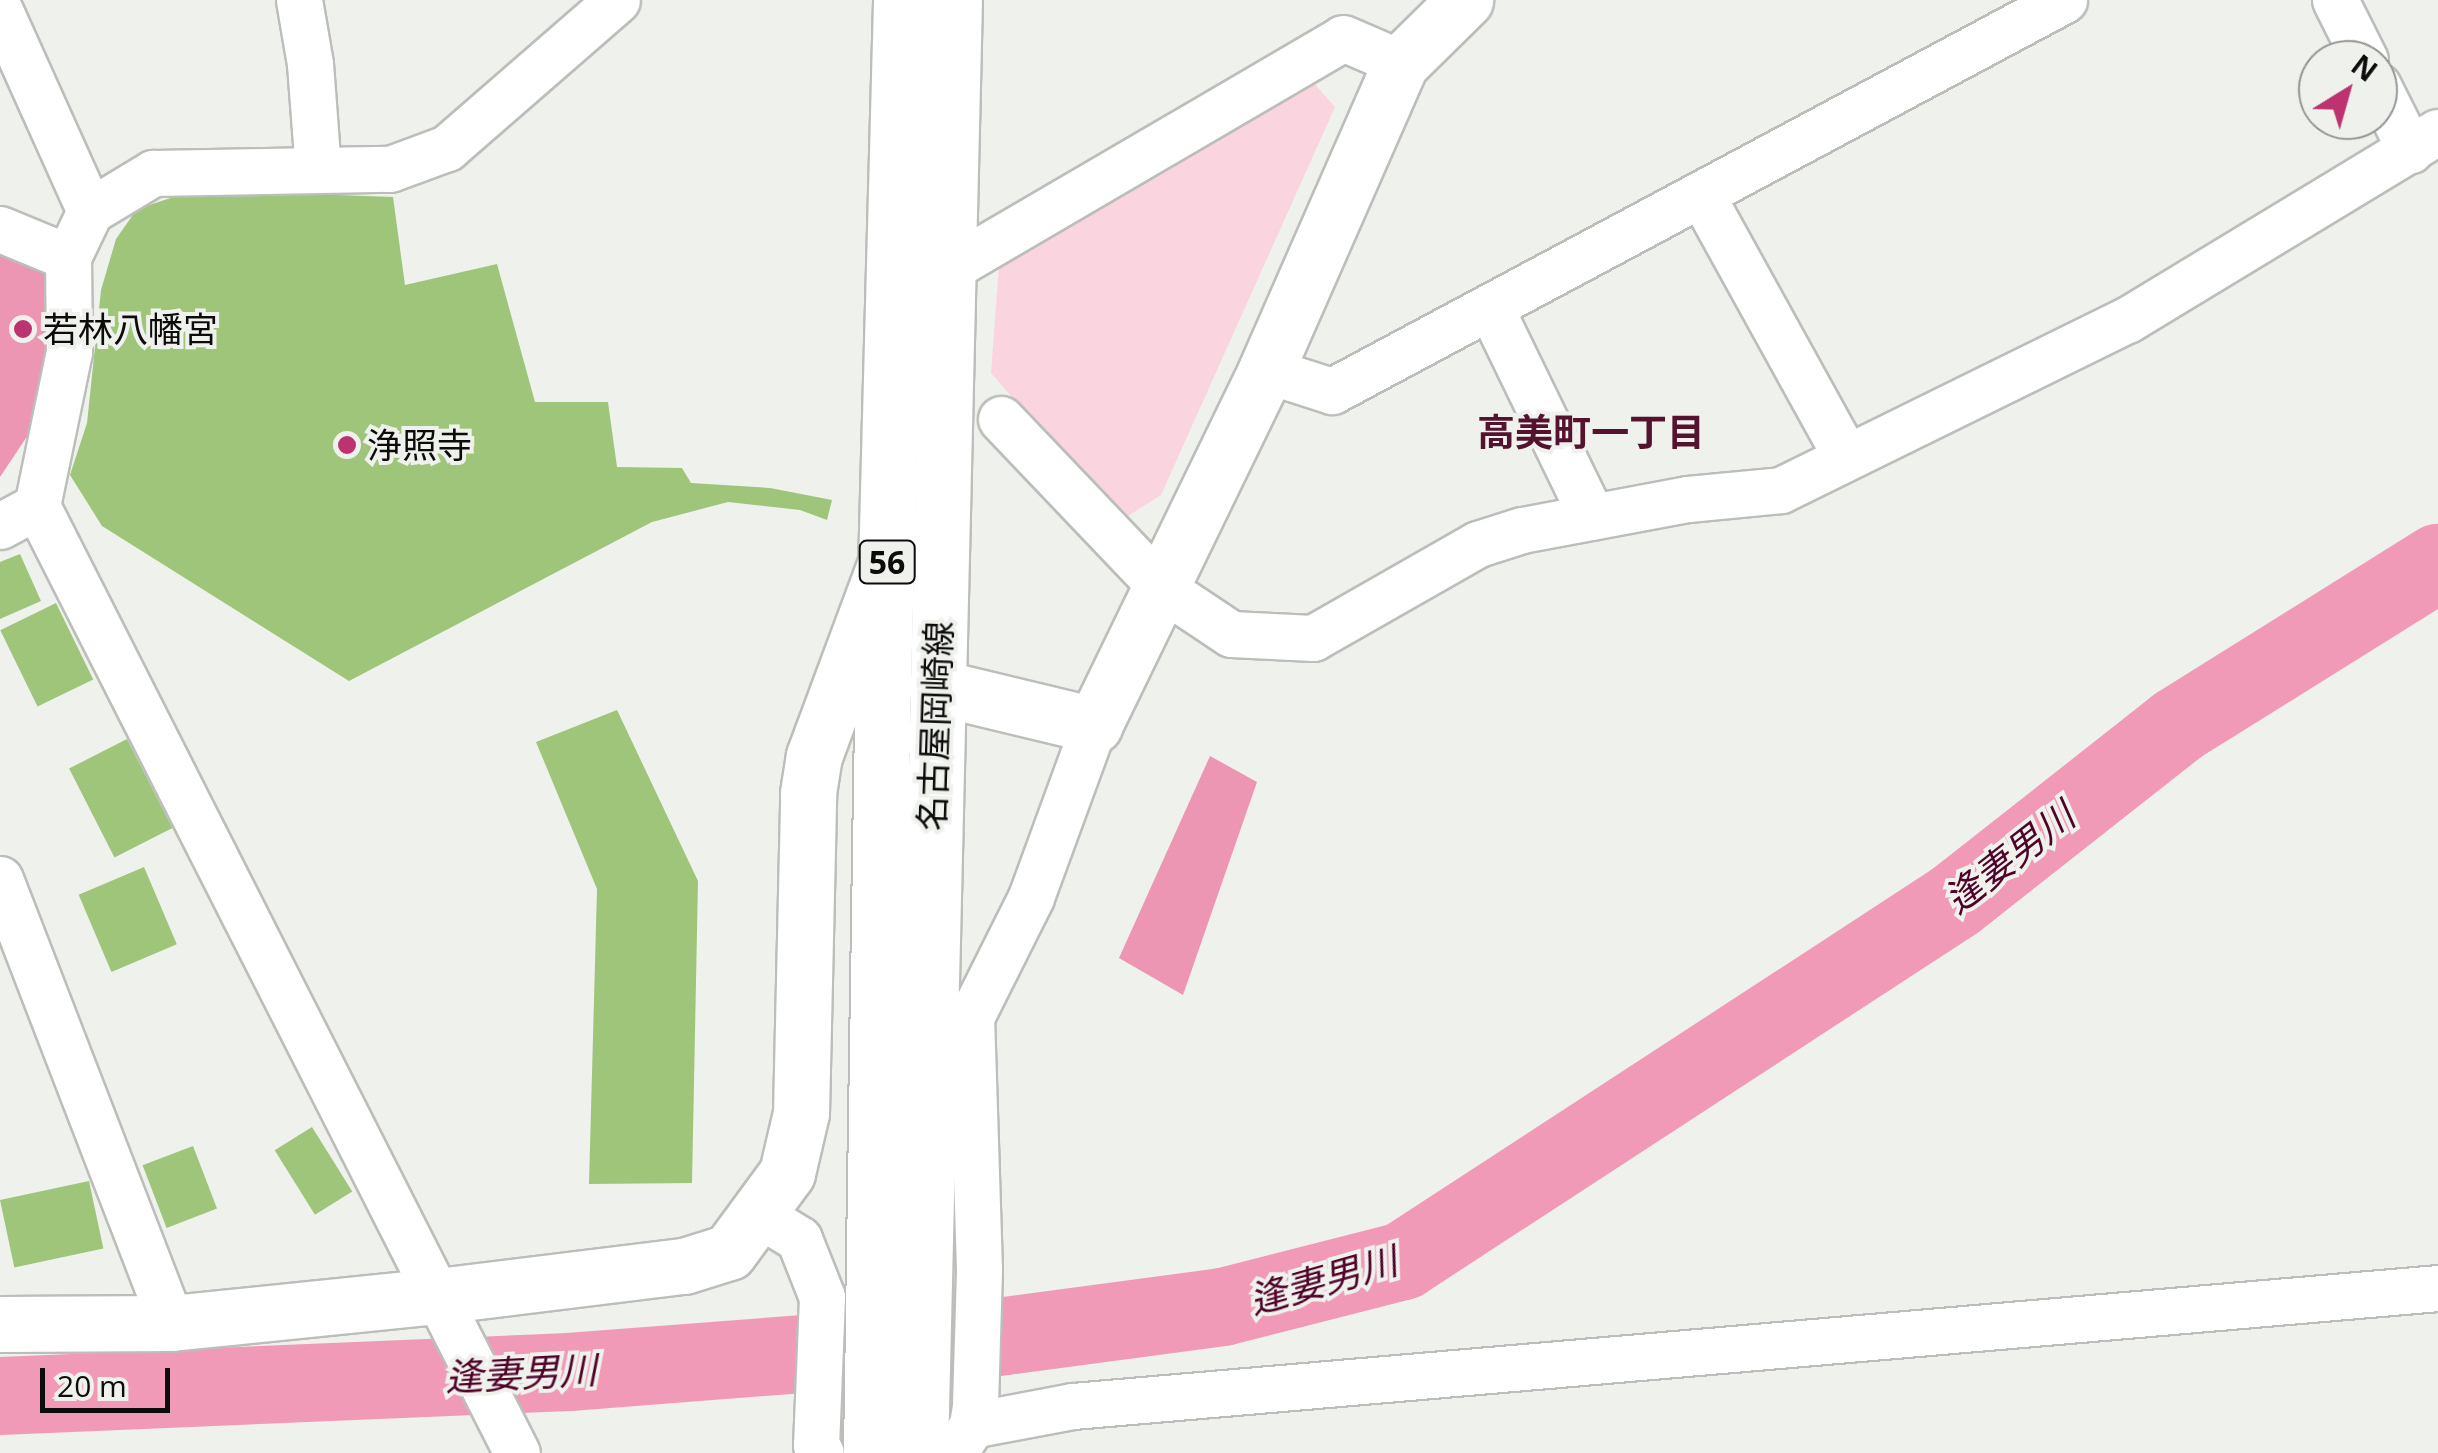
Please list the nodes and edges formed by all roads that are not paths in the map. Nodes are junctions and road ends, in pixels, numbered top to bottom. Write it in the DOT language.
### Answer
graph roads {
  1 [pos="299,0"];
  2 [pos="618,0"];
  3 [pos="901,0"];
  4 [pos="954,0"];
  5 [pos="1465,0"];
  6 [pos="2064,0"];
  7 [pos="2335,0"];
  8 [pos="0,11"];
  9 [pos="2355,40"];
  10 [pos="1402,63"];
  11 [pos="2398,110"];
  12 [pos="2424,141"];
  13 [pos="318,170"];
  14 [pos="1701,194"];
  15 [pos="90,211"];
  16 [pos="0,229"];
  17 [pos="68,257"];
  18 [pos="950,268"];
  19 [pos="1490,306"];
  20 [pos="1266,370"];
  21 [pos="1001,419"];
  22 [pos="1844,455"];
  23 [pos="19,516"];
  24 [pos="1592,517"];
  25 [pos="887,560"];
  26 [pos="1162,588"];
  27 [pos="936,687"];
  28 [pos="1094,725"];
  29 [pos="0,878"];
  30 [pos="902,1117"];
  31 [pos="760,1215"];
  32 [pos="2438,1288"];
  33 [pos="438,1296"];
  34 [pos="171,1323"];
  35 [pos="0,1324"];
  36 [pos="967,1428"];
  37 [pos="818,1449"];
  38 [pos="517,1453"];
  39 [pos="870,1453"];
  40 [pos="920,1453"];
  1 -- 13 [label="street"];
  2 -- 13 [label="street"];
  3 -- 25 [label="main road, 名古屋岡崎線 / 56"];
  4 -- 18 [label="main road, 名古屋岡崎線 / 56"];
  5 -- 10 [label="main road"];
  6 -- 14 [label="street"];
  7 -- 9 [label="street"];
  8 -- 15 [label="street"];
  10 -- 18 [label="street"];
  10 -- 20 [label="main road"];
  11 -- 12 [label="street"];
  12 -- 22 [label="street"];
  13 -- 15 [label="street"];
  14 -- 19 [label="street"];
  14 -- 22 [label="street"];
  15 -- 17 [label="street"];
  16 -- 17 [label="street"];
  17 -- 23 [label="street"];
  18 -- 27 [label="main road, 名古屋岡崎線 / 56"];
  19 -- 20 [label="street"];
  19 -- 24 [label="street"];
  20 -- 26 [label="main road"];
  21 -- 26 [label="street"];
  22 -- 24 [label="street"];
  23 -- 33 [label="street"];
  24 -- 26 [label="street"];
  25 -- 30 [label="main road, 名古屋岡崎線 / 56"];
  25 -- 31 [label="main road"];
  26 -- 28 [label="main road"];
  27 -- 28 [label="main road"];
  27 -- 30 [label="main road, 名古屋岡崎線 / 56"];
  28 -- 36 [label="street"];
  29 -- 34 [label="street"];
  30 -- 39 [label="main road, 名古屋岡崎線 / 56"];
  30 -- 40 [label="main road, 名古屋岡崎線 / 56"];
  31 -- 33 [label="main road"];
  31 -- 37 [label="street"];
  32 -- 36 [label="street"];
  33 -- 34 [label="main road"];
  33 -- 38 [label="street"];
  34 -- 35 [label="main road"];
}
